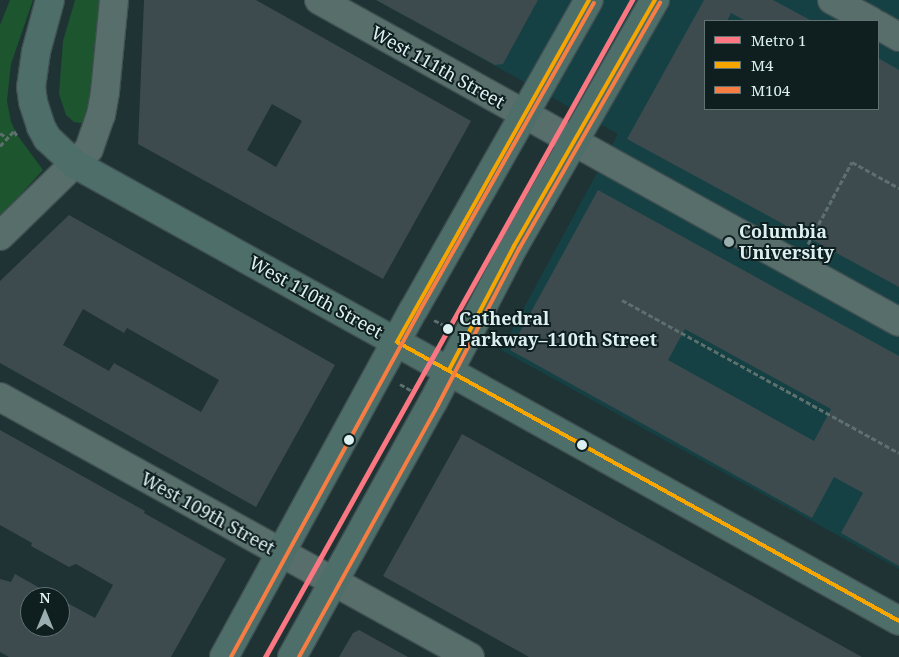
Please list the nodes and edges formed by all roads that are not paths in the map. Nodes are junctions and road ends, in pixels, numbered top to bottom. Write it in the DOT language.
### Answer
graph roads {
  1 [pos="50,0"];
  2 [pos="114,0"];
  3 [pos="319,0"];
  4 [pos="589,0"];
  5 [pos="655,0"];
  6 [pos="832,0"];
  7 [pos="869,20"];
  8 [pos="879,26"];
  9 [pos="899,37"];
  10 [pos="526,116"];
  11 [pos="573,142"];
  12 [pos="75,164"];
  13 [pos="0,236"];
  14 [pos="899,322"];
  15 [pos="397,342"];
  16 [pos="449,370"];
  17 [pos="0,397"];
  18 [pos="279,553"];
  19 [pos="333,581"];
  20 [pos="899,621"];
  21 [pos="224,657"];
  22 [pos="292,657"];
  23 [pos="470,657"];
  1 -- 12 [label="main road, West 110th Street"];
  2 -- 12 [label="street"];
  3 -- 10 [label="street, West 111th Street"];
  4 -- 10 [label="main road"];
  5 -- 11 [label="main road"];
  6 -- 7 [label="street"];
  8 -- 9 [label="street"];
  10 -- 11 [label="street, West 111th Street"];
  10 -- 15 [label="main road"];
  11 -- 14 [label="street, West 111th Street"];
  11 -- 16 [label="main road"];
  12 -- 13 [label="street"];
  12 -- 15 [label="main road, West 110th Street"];
  15 -- 16 [label="main road, West 110th Street"];
  15 -- 18 [label="main road"];
  16 -- 19 [label="main road"];
  16 -- 20 [label="main road, West 110th Street"];
  17 -- 18 [label="street, West 109th Street"];
  18 -- 19 [label="street, West 109th Street"];
  18 -- 21 [label="main road"];
  19 -- 22 [label="main road"];
  19 -- 23 [label="street, West 109th Street"];
}
